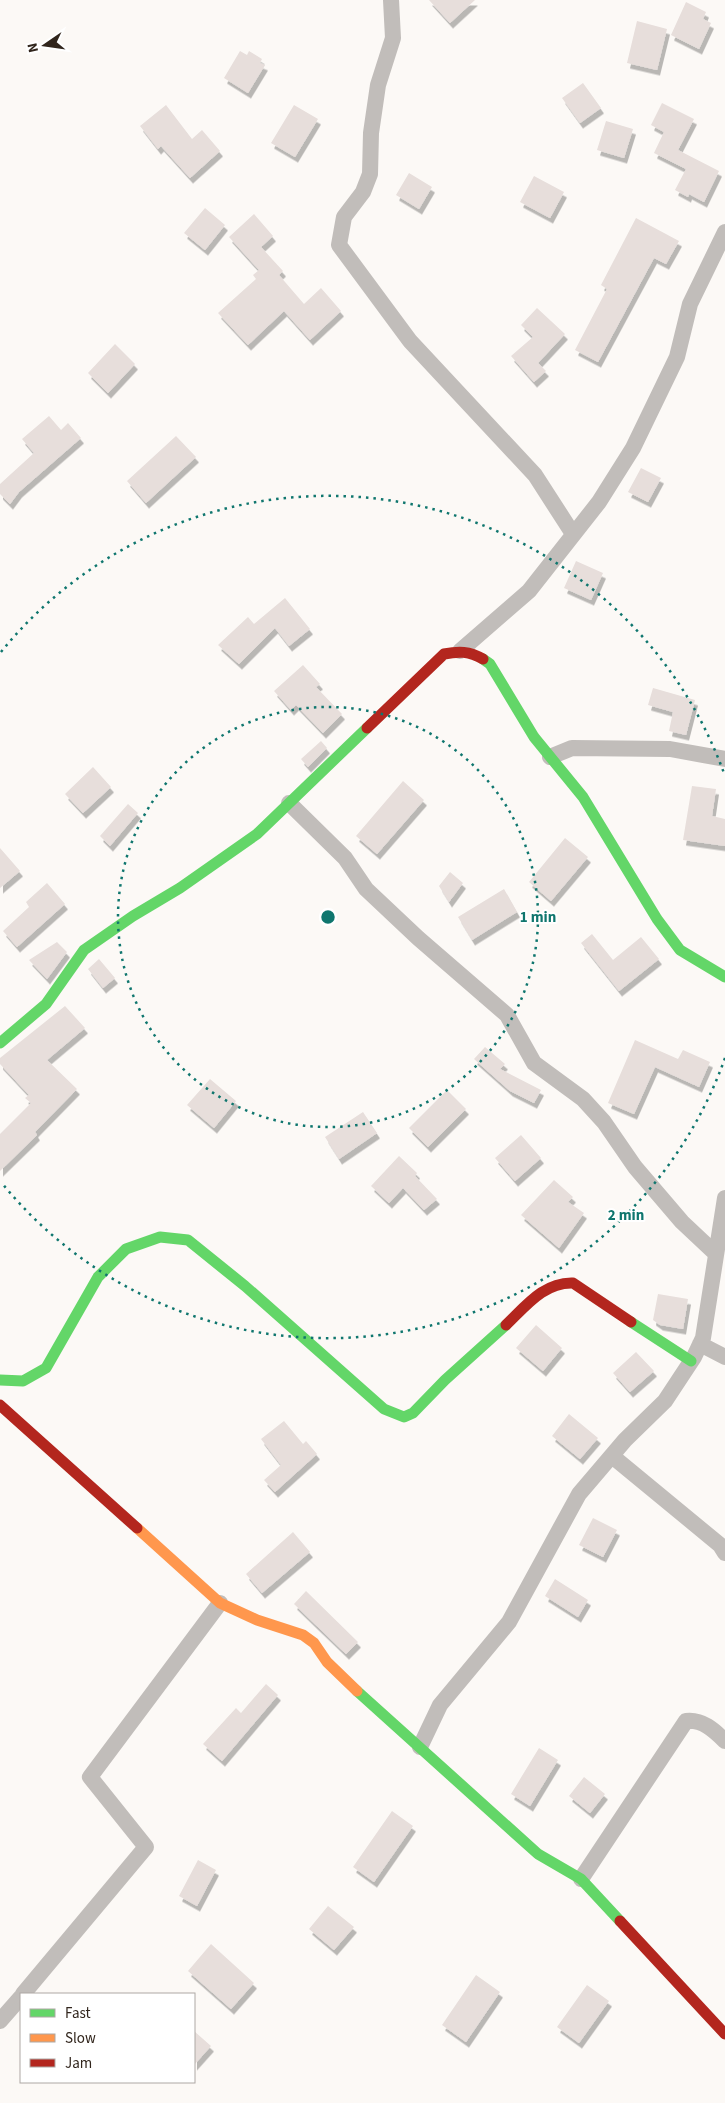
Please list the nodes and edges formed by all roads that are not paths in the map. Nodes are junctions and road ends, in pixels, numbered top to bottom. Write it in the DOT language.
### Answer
graph roads {
  1 [pos="391,0"];
  2 [pos="725,232"];
  3 [pos="573,534"];
  4 [pos="460,651"];
  5 [pos="550,757"];
  6 [pos="725,759"];
  7 [pos="289,803"];
  8 [pos="725,977"];
  9 [pos="0,1043"];
  10 [pos="725,1198"];
  11 [pos="715,1253"];
  12 [pos="700,1344"];
  13 [pos="725,1357"];
  14 [pos="691,1361"];
  15 [pos="0,1380"];
  16 [pos="0,1406"];
  17 [pos="612,1456"];
  18 [pos="725,1553"];
  19 [pos="220,1603"];
  20 [pos="725,1740"];
  21 [pos="420,1747"];
  22 [pos="581,1879"];
  23 [pos="24,1993"];
  24 [pos="20,1998"];
  25 [pos="0,2021"];
  26 [pos="725,2034"];
  1 -- 3 [label="street"];
  2 -- 3 [label="street"];
  3 -- 4 [label="street"];
  4 -- 5 [label="street"];
  4 -- 7 [label="street"];
  5 -- 6 [label="street"];
  5 -- 8 [label="street"];
  7 -- 9 [label="street"];
  7 -- 11 [label="street"];
  10 -- 11 [label="street"];
  11 -- 12 [label="street"];
  12 -- 13 [label="street"];
  12 -- 14 [label="street"];
  14 -- 15 [label="street"];
  14 -- 17 [label="street"];
  16 -- 19 [label="street"];
  17 -- 18 [label="street"];
  17 -- 21 [label="street"];
  19 -- 21 [label="street"];
  19 -- 23 [label="street"];
  20 -- 22 [label="street"];
  21 -- 22 [label="street"];
  22 -- 26 [label="street"];
  24 -- 25 [label="street"];
}
